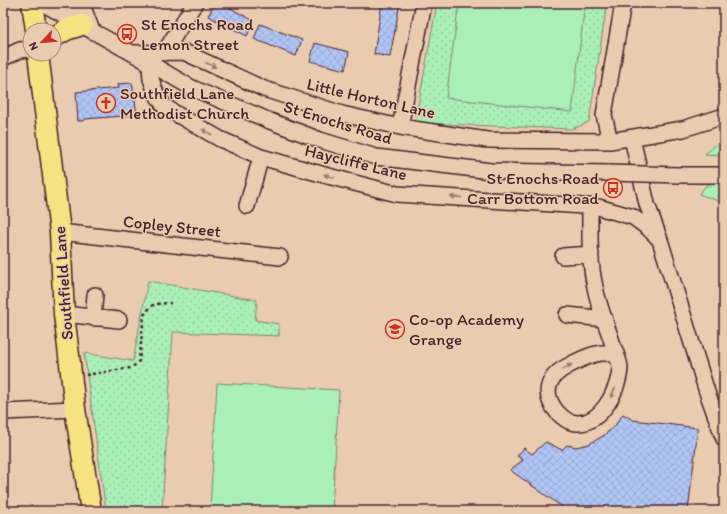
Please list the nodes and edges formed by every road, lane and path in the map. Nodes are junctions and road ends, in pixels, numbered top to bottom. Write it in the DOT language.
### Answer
graph roads {
  1 [pos="32,3"];
  2 [pos="42,3"];
  3 [pos="72,3"];
  4 [pos="195,3"];
  5 [pos="424,3"];
  6 [pos="623,3"];
  7 [pos="35,22"];
  8 [pos="87,28"];
  9 [pos="62,32"];
  10 [pos="22,50"];
  11 [pos="164,52"];
  12 [pos="132,53"];
  13 [pos="3,58"];
  14 [pos="38,62"];
  15 [pos="150,65"];
  16 [pos="724,116"];
  17 [pos="400,127"];
  18 [pos="632,138"];
  19 [pos="610,141"];
  20 [pos="262,157"];
  21 [pos="724,175"];
  22 [pos="247,206"];
  23 [pos="590,206"];
  24 [pos="60,232"];
  25 [pos="660,240"];
  26 [pos="591,254"];
  27 [pos="564,256"];
  28 [pos="280,257"];
  29 [pos="95,295"];
  30 [pos="172,303"];
  31 [pos="64,314"];
  32 [pos="567,315"];
  33 [pos="93,318"];
  34 [pos="605,319"];
  35 [pos="119,320"];
  36 [pos="617,356"];
  37 [pos="70,364"];
  38 [pos="75,409"];
  39 [pos="3,412"];
  40 [pos="724,439"];
  41 [pos="91,511"];
  1 -- 7 [label="main road"];
  2 -- 8 [label="street, St Enochs Road"];
  3 -- 8 [label="street"];
  4 -- 11 [label="street"];
  5 -- 17 [label="street"];
  6 -- 19 [label="street"];
  8 -- 9 [label="main road"];
  8 -- 12 [label="street, St Enochs Road"];
  10 -- 13 [label="street"];
  11 -- 12 [label="street, Little Horton Lane"];
  11 -- 17 [label="street, Little Horton Lane, one-way"];
  12 -- 15 [label="street, St Enochs Road"];
  14 -- 24 [label="main road, Southfield Lane"];
  20 -- 15 [label="street, Haycliffe Lane, one-way"];
  15 -- 21 [label="street, St Enochs Road, bridge"];
  16 -- 18 [label="street, Little Horton Lane"];
  17 -- 19 [label="street, Little Horton Lane"];
  18 -- 19 [label="street, Little Horton Lane"];
  18 -- 25 [label="street, Haycliffe Lane"];
  20 -- 22 [label="street"];
  23 -- 20 [label="street, Haycliffe Lane, one-way"];
  23 -- 25 [label="street, Haycliffe Lane"];
  23 -- 26 [label="street"];
  24 -- 28 [label="street, Copley Street"];
  24 -- 31 [label="main road, Southfield Lane"];
  25 -- 40 [label="street, Haycliffe Lane"];
  26 -- 27 [label="street"];
  26 -- 34 [label="street"];
  29 -- 33 [label="street"];
  30 -- 37 [label="path"];
  31 -- 33 [label="street"];
  31 -- 37 [label="main road, Southfield Lane"];
  32 -- 34 [label="street"];
  33 -- 35 [label="street"];
  34 -- 36 [label="street"];
  36 -- 36 [label="street, one-way"];
  37 -- 38 [label="main road, Southfield Lane"];
  38 -- 39 [label="street"];
  38 -- 41 [label="main road, Southfield Lane"];
}
